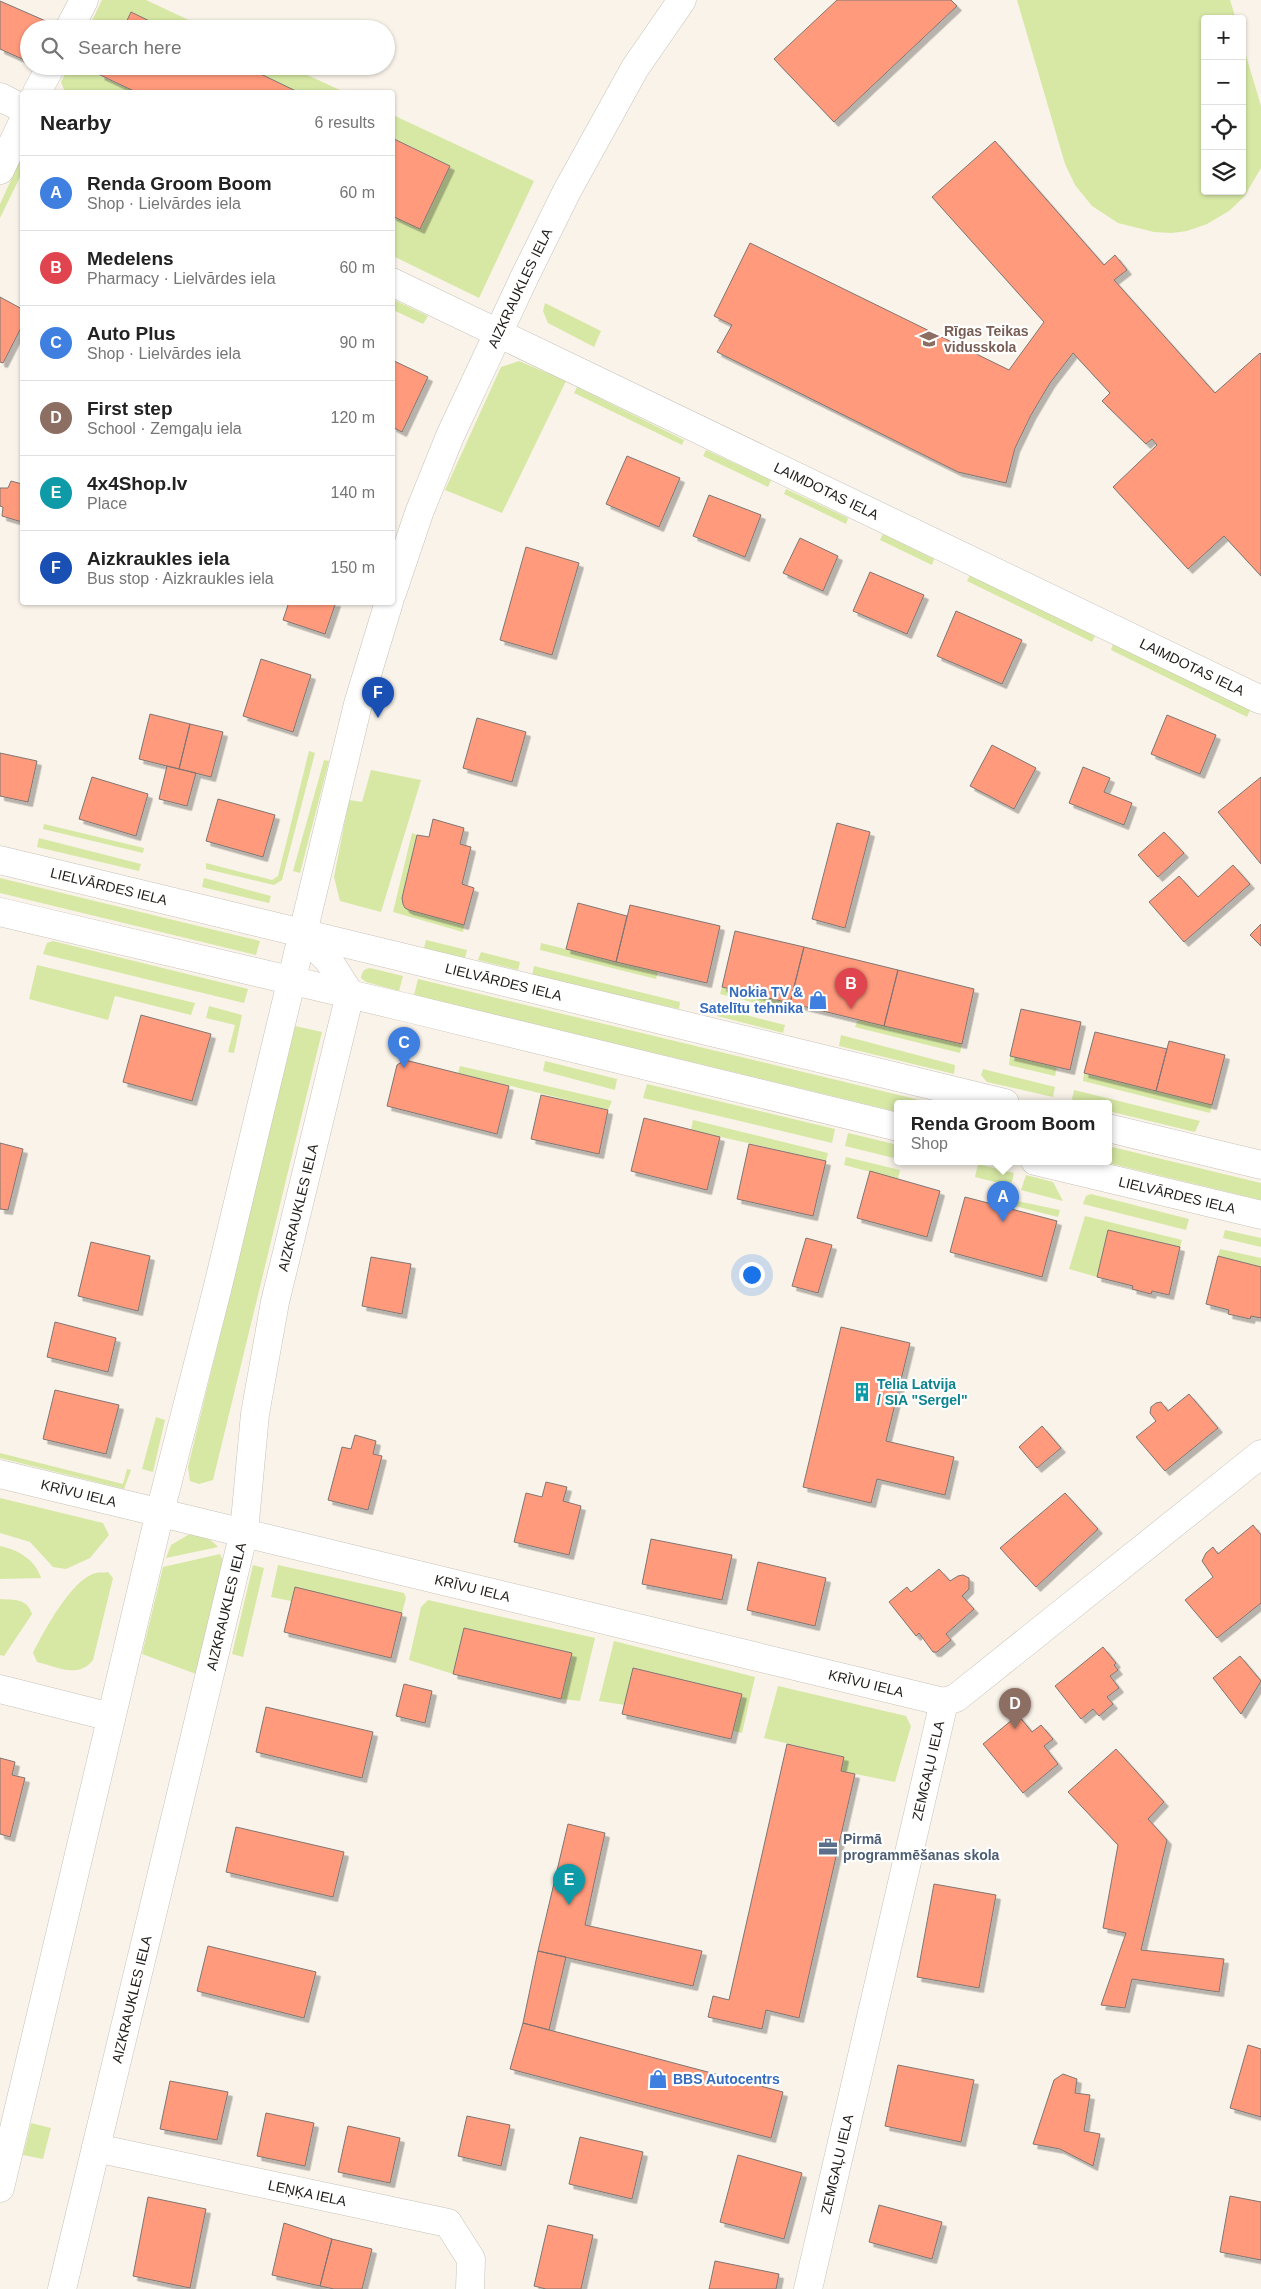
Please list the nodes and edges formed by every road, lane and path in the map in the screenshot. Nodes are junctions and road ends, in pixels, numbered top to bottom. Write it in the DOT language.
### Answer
graph roads {
  1 [pos="84,0"];
  2 [pos="682,0"];
  3 [pos="74,20"];
  4 [pos="46,75"];
  5 [pos="38,90"];
  6 [pos="0,97"];
  7 [pos="20,107"];
  8 [pos="20,128"];
  9 [pos="0,170"];
  10 [pos="395,283"];
  11 [pos="498,332"];
  12 [pos="395,584"];
  13 [pos="388,605"];
  14 [pos="1261,700"];
  15 [pos="0,860"];
  16 [pos="0,912"];
  17 [pos="302,933"];
  18 [pos="291,980"];
  19 [pos="350,994"];
  20 [pos="994,1100"];
  21 [pos="894,1126"];
  22 [pos="1112,1129"];
  23 [pos="1053,1165"];
  24 [pos="1261,1165"];
  25 [pos="1261,1215"];
  26 [pos="1261,1454"];
  27 [pos="0,1474"];
  28 [pos="160,1512"];
  29 [pos="244,1532"];
  30 [pos="0,1689"];
  31 [pos="944,1702"];
  32 [pos="111,1717"];
  33 [pos="96,2148"];
  34 [pos="0,2188"];
  35 [pos="62,2289"];
  36 [pos="470,2289"];
  37 [pos="808,2289"];
  1 -- 3 [label="street"];
  2 -- 11 [label="street, AIZKRAUKLES IELA"];
  4 -- 5 [label="street"];
  6 -- 7 [label="street"];
  8 -- 9 [label="street"];
  10 -- 11 [label="street, LAIMDOTAS IELA"];
  11 -- 12 [label="street, AIZKRAUKLES IELA"];
  11 -- 14 [label="street, LAIMDOTAS IELA"];
  13 -- 17 [label="street"];
  15 -- 17 [label="street, LIELVĀRDES IELA"];
  16 -- 18 [label="street"];
  17 -- 18 [label="street"];
  17 -- 19 [label="street"];
  17 -- 20 [label="street, LIELVĀRDES IELA"];
  18 -- 19 [label="street"];
  18 -- 28 [label="street"];
  19 -- 21 [label="street"];
  19 -- 29 [label="street, AIZKRAUKLES IELA"];
  22 -- 24 [label="street"];
  23 -- 25 [label="street, LIELVĀRDES IELA"];
  26 -- 31 [label="street, ZEMGAĻU IELA"];
  27 -- 28 [label="street, KRĪVU IELA"];
  28 -- 29 [label="street, KRĪVU IELA"];
  28 -- 32 [label="street"];
  29 -- 31 [label="street, KRĪVU IELA"];
  29 -- 33 [label="street, AIZKRAUKLES IELA"];
  30 -- 32 [label="street"];
  31 -- 37 [label="street, ZEMGAĻU IELA"];
  32 -- 34 [label="street"];
  33 -- 35 [label="street, AIZKRAUKLES IELA"];
  33 -- 36 [label="street, LEŅĶA IELA"];
}
